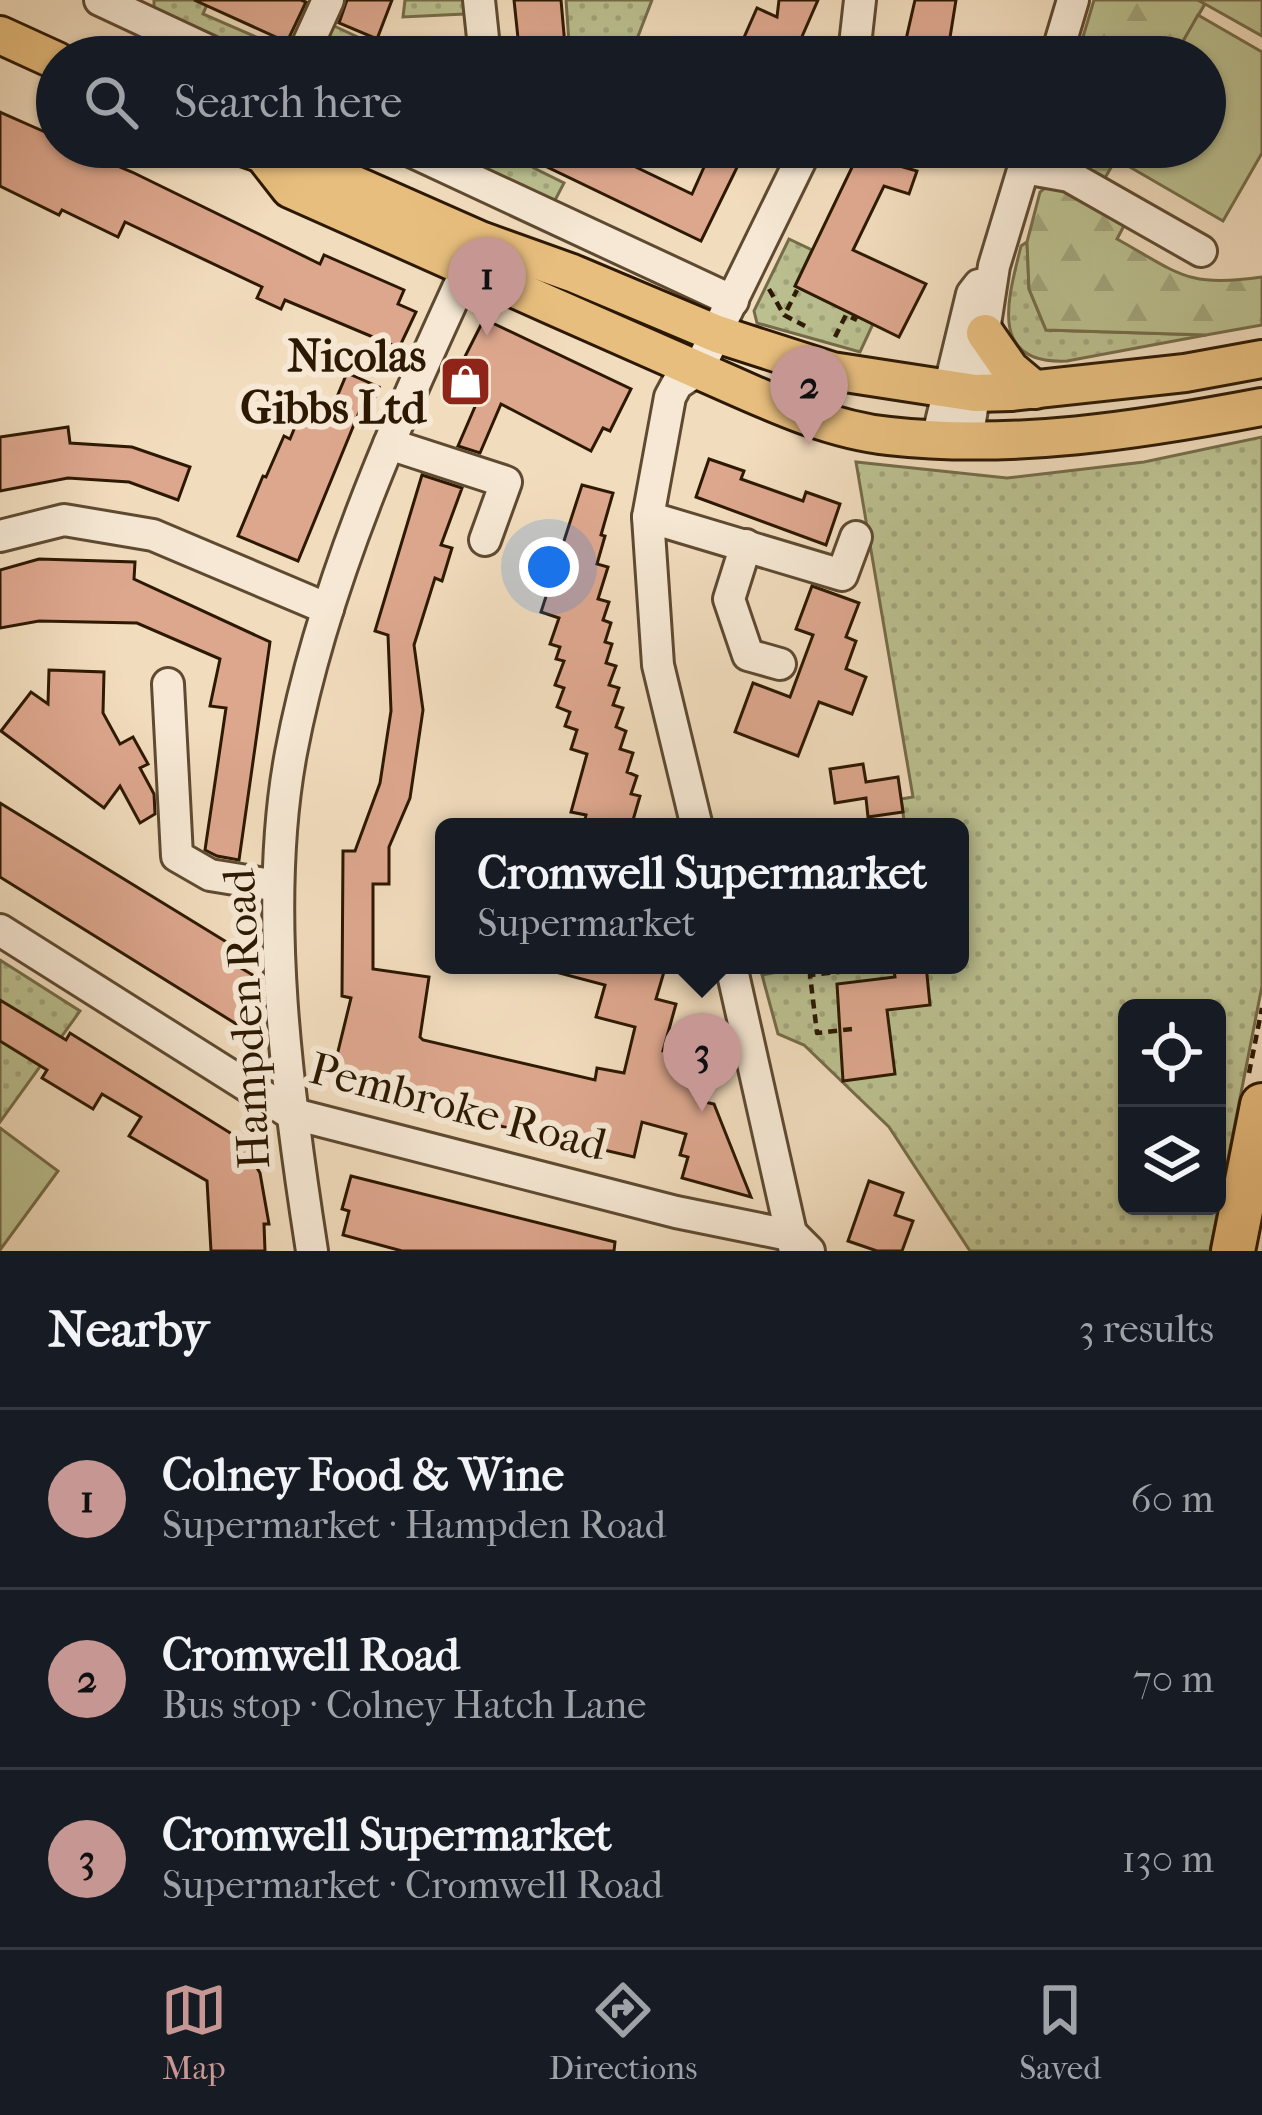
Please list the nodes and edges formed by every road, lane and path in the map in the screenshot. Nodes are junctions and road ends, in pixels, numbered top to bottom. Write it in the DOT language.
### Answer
graph roads {
  1 [pos="100,0"];
  2 [pos="328,0"];
  3 [pos="479,0"];
  4 [pos="860,0"];
  5 [pos="1073,0"];
  6 [pos="132,6"];
  7 [pos="0,35"];
  8 [pos="185,36"];
  9 [pos="312,36"];
  10 [pos="482,36"];
  11 [pos="856,36"];
  12 [pos="1062,36"];
  13 [pos="36,51"];
  14 [pos="270,168"];
  15 [pos="471,168"];
  16 [pos="797,168"];
  17 [pos="1025,168"];
  18 [pos="1052,168"];
  19 [pos="1202,251"];
  20 [pos="474,254"];
  21 [pos="751,266"];
  22 [pos="994,266"];
  23 [pos="797,290"];
  24 [pos="836,310"];
  25 [pos="784,315"];
  26 [pos="846,315"];
  27 [pos="725,317"];
  28 [pos="857,320"];
  29 [pos="817,332"];
  30 [pos="985,333"];
  31 [pos="834,340"];
  32 [pos="1262,358"];
  33 [pos="698,370"];
  34 [pos="1035,390"];
  35 [pos="962,391"];
  36 [pos="1262,407"];
  37 [pos="952,440"];
  38 [pos="389,444"];
  39 [pos="648,518"];
  40 [pos="0,536"];
  41 [pos="856,537"];
  42 [pos="485,540"];
  43 [pos="746,545"];
  44 [pos="328,609"];
  45 [pos="780,664"];
  46 [pos="168,684"];
  47 [pos="695,818"];
  48 [pos="278,886"];
  49 [pos="0,931"];
  50 [pos="732,974"];
  51 [pos="815,974"];
  52 [pos="810,975"];
  53 [pos="852,1029"];
  54 [pos="1262,1105"];
  55 [pos="290,1113"];
  56 [pos="799,1246"];
  57 [pos="312,1251"];
  58 [pos="1233,1251"];
  1 -- 6 [label="street"];
  2 -- 9 [label="street"];
  3 -- 10 [label="street"];
  4 -- 11 [label="street"];
  5 -- 12 [label="street"];
  6 -- 8 [label="street"];
  7 -- 13 [label="main road"];
  14 -- 20 [label="main road"];
  15 -- 27 [label="street"];
  16 -- 21 [label="street"];
  17 -- 22 [label="street"];
  18 -- 19 [label="street"];
  20 -- 27 [label="main road"];
  20 -- 33 [label="main road"];
  20 -- 38 [label="street, Hampden Road"];
  21 -- 25 [label="path"];
  21 -- 27 [label="street"];
  22 -- 30 [label="street"];
  22 -- 35 [label="street"];
  23 -- 25 [label="path"];
  24 -- 26 [label="path"];
  25 -- 29 [label="path"];
  26 -- 28 [label="path"];
  26 -- 31 [label="path"];
  27 -- 33 [label="street"];
  27 -- 35 [label="main road"];
  30 -- 34 [label="main road"];
  30 -- 35 [label="street"];
  32 -- 34 [label="main road"];
  33 -- 37 [label="main road"];
  33 -- 39 [label="street"];
  34 -- 35 [label="main road"];
  35 -- 37 [label="street"];
  36 -- 37 [label="main road"];
  38 -- 42 [label="street"];
  38 -- 44 [label="street, Hampden Road"];
  39 -- 43 [label="street"];
  39 -- 47 [label="street"];
  40 -- 44 [label="street"];
  41 -- 43 [label="street"];
  43 -- 45 [label="street"];
  44 -- 48 [label="street, Hampden Road"];
  46 -- 48 [label="street"];
  48 -- 55 [label="street, Hampden Road"];
  49 -- 55 [label="street, Pembroke Road"];
  50 -- 56 [label="street"];
  51 -- 52 [label="path"];
  52 -- 53 [label="path"];
  54 -- 58 [label="highway"];
  55 -- 56 [label="street, Pembroke Road"];
  55 -- 57 [label="street, Hampden Road"];
}
